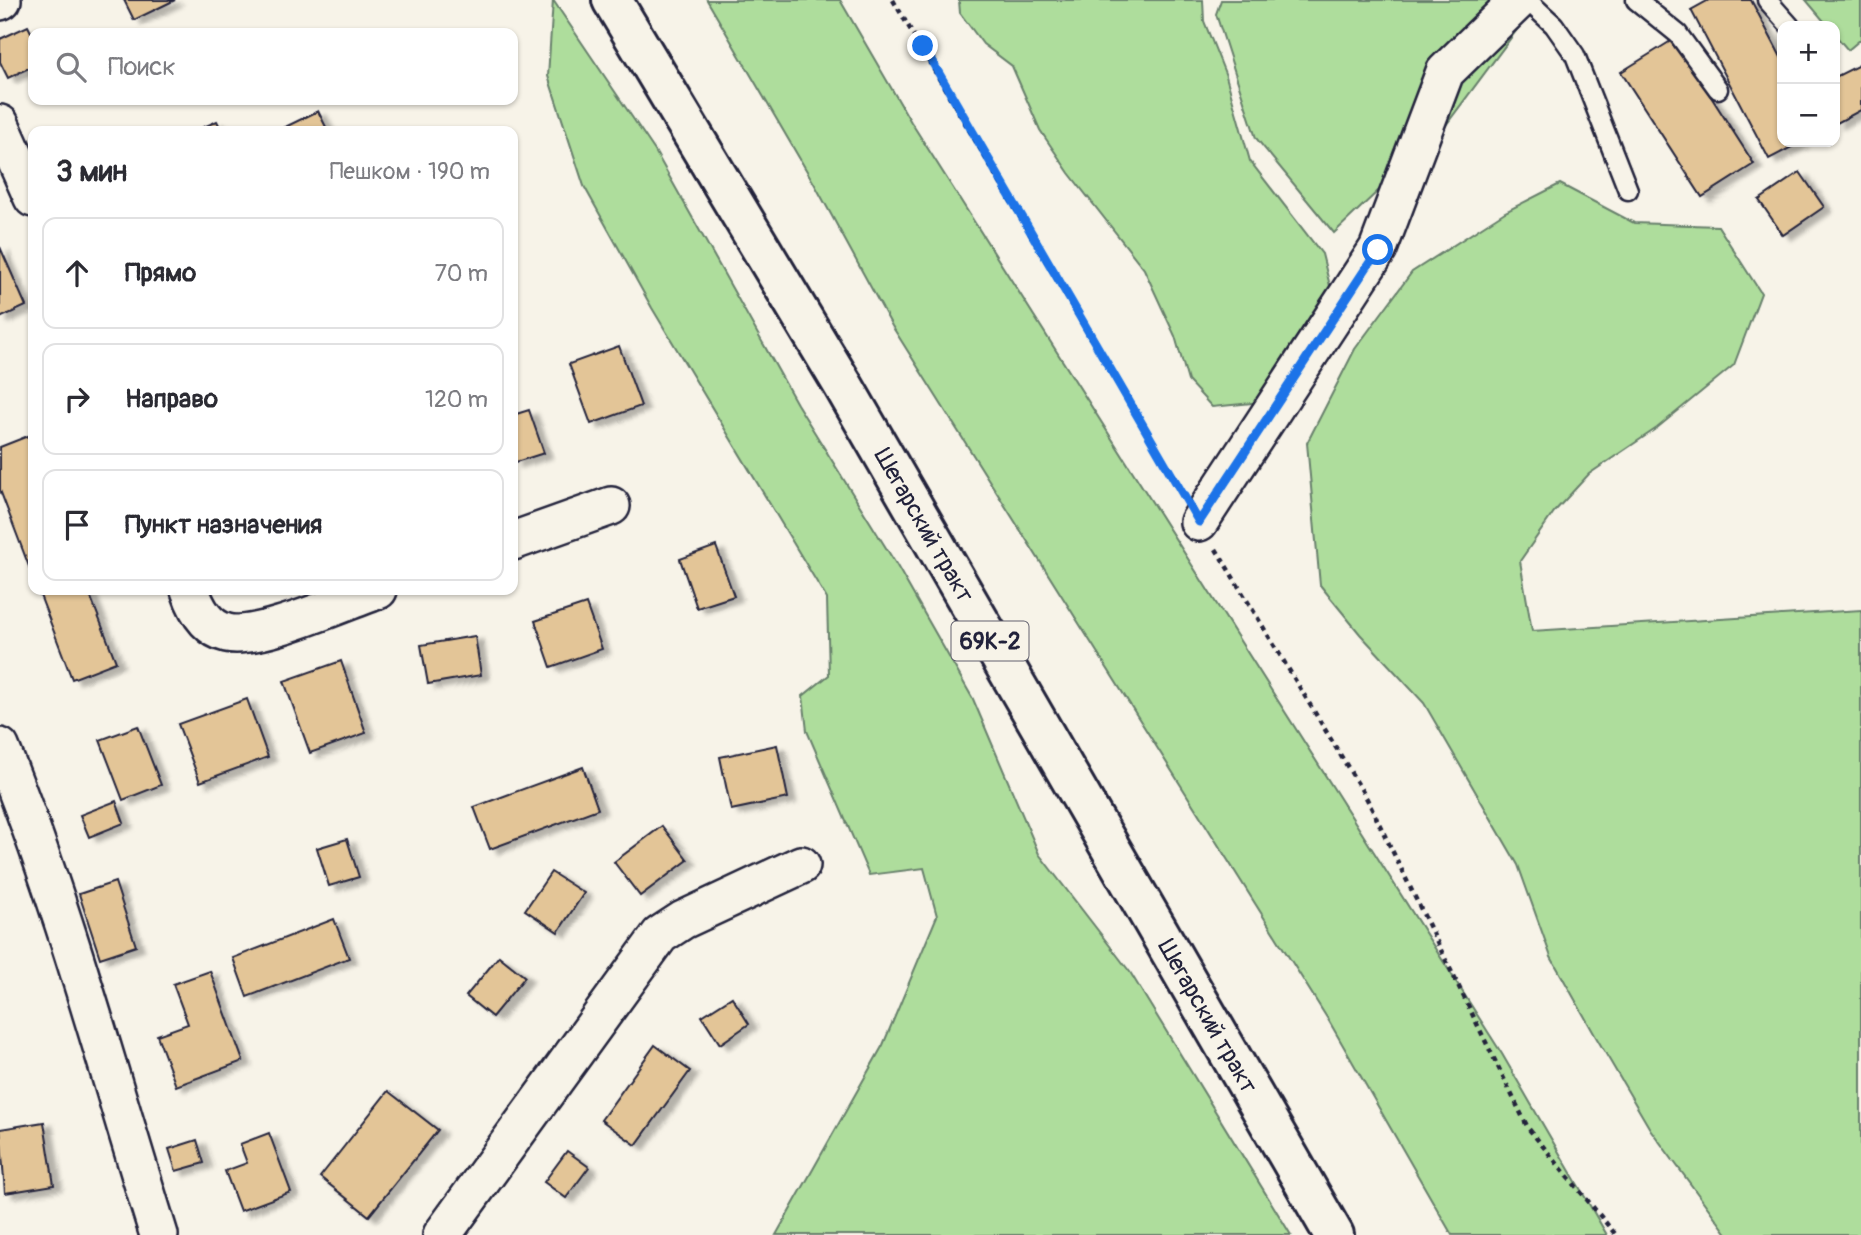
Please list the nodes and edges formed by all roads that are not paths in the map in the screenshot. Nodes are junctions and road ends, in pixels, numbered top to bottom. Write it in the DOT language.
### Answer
graph roads {
  1 [pos="612,0"];
  2 [pos="1518,0"];
  3 [pos="1527,0"];
  4 [pos="1636,0"];
  5 [pos="1767,0"];
  6 [pos="1786,21"];
  7 [pos="1718,89"];
  8 [pos="0,124"];
  9 [pos="28,187"];
  10 [pos="1628,190"];
  11 [pos="611,506"];
  12 [pos="1199,522"];
  13 [pos="518,539"];
  14 [pos="192,595"];
  15 [pos="364,595"];
  16 [pos="0,747"];
  17 [pos="801,865"];
  18 [pos="159,1235"];
  19 [pos="442,1235"];
  20 [pos="1334,1235"];
  1 -- 20 [label="main road, Шегарский тракт / 69К-2"];
  2 -- 12 [label="street"];
  3 -- 10 [label="lane"];
  4 -- 7 [label="lane"];
  5 -- 6 [label="lane"];
  8 -- 9 [label="street"];
  11 -- 13 [label="street"];
  14 -- 15 [label="street"];
  16 -- 18 [label="street"];
  17 -- 19 [label="street"];
}
